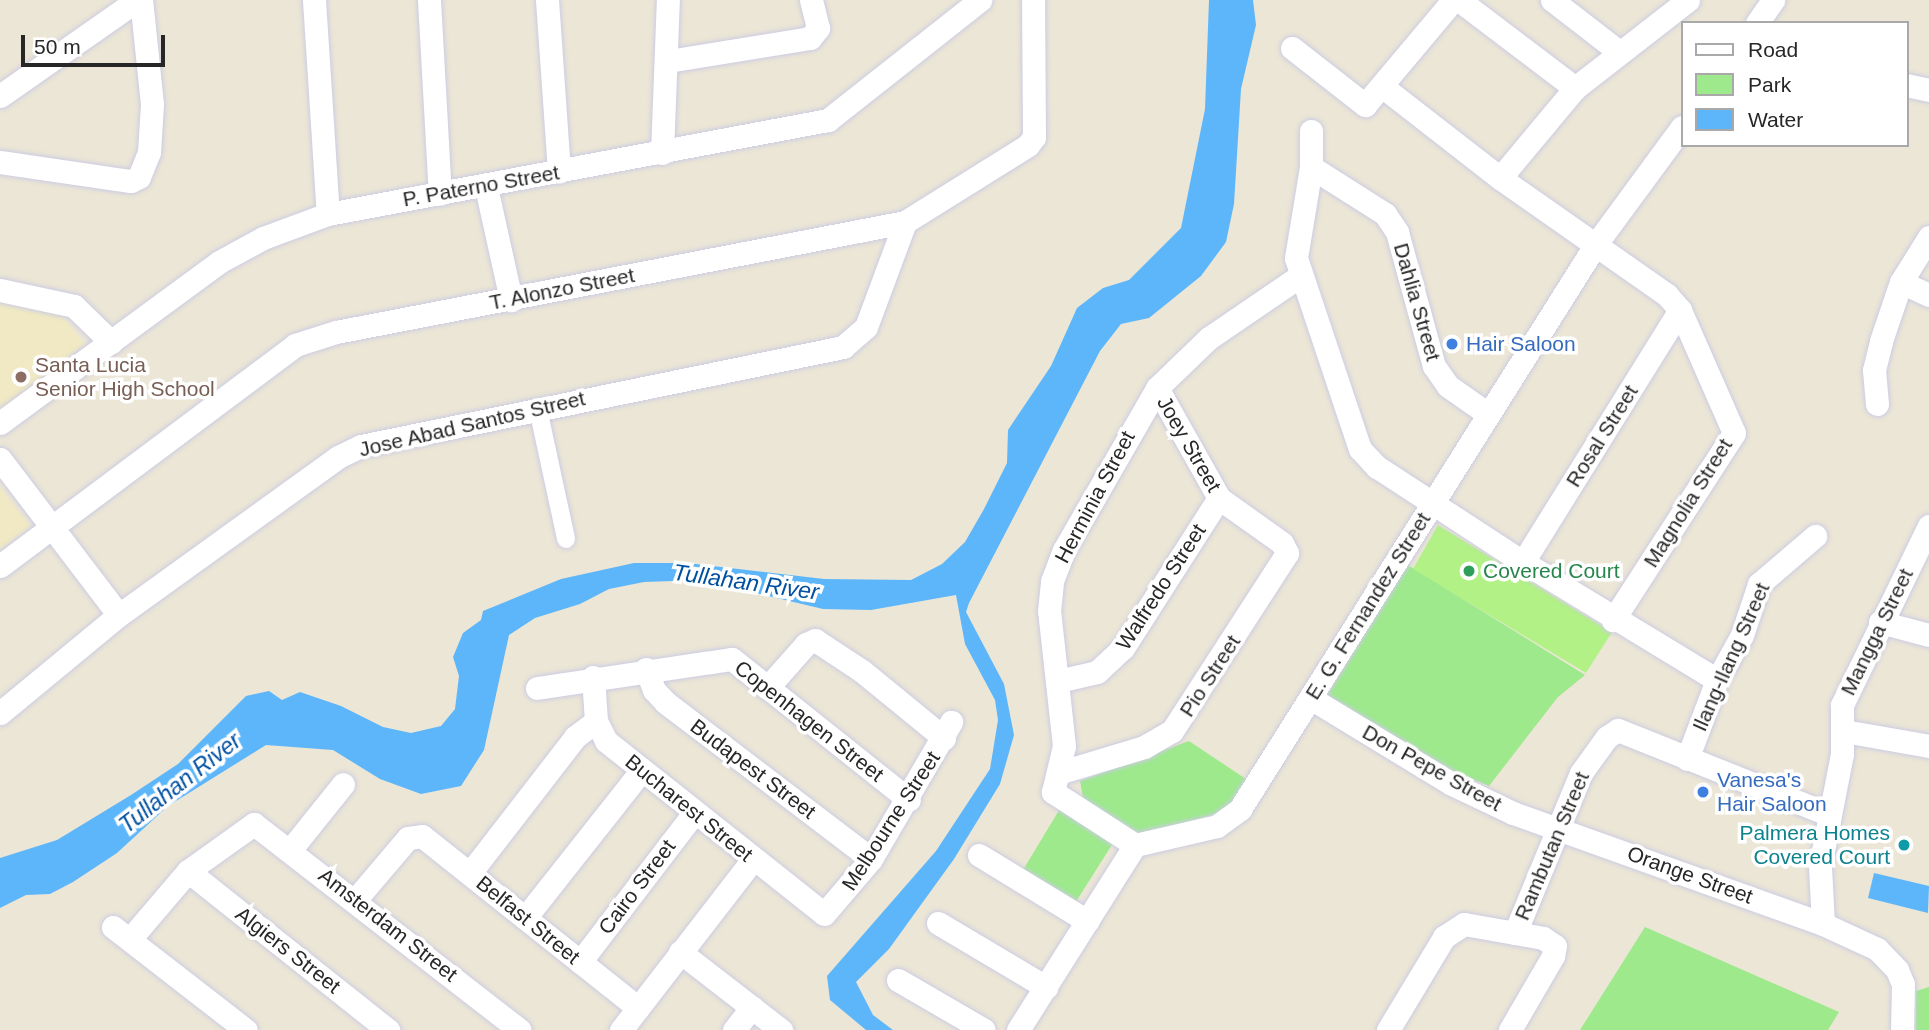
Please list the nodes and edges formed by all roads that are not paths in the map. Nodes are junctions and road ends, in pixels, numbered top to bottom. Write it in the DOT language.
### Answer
graph roads {
  1 [pos="139,0"];
  2 [pos="314,0"];
  3 [pos="429,0"];
  4 [pos="547,0"];
  5 [pos="668,0"];
  6 [pos="811,0"];
  7 [pos="980,0"];
  8 [pos="1033,0"];
  9 [pos="1453,0"];
  10 [pos="1459,0"];
  11 [pos="1552,0"];
  12 [pos="1773,0"];
  13 [pos="1673,5"];
  14 [pos="1759,21"];
  15 [pos="1292,48"];
  16 [pos="1618,51"];
  17 [pos="668,61"];
  18 [pos="1908,85"];
  19 [pos="1383,86"];
  20 [pos="1575,88"];
  21 [pos="1929,90"];
  22 [pos="0,96"];
  23 [pos="1680,130"];
  24 [pos="1311,131"];
  25 [pos="662,153"];
  26 [pos="0,162"];
  27 [pos="1311,167"];
  28 [pos="559,172"];
  29 [pos="1500,178"];
  30 [pos="485,187"];
  31 [pos="440,194"];
  32 [pos="328,214"];
  33 [pos="905,222"];
  34 [pos="1929,237"];
  35 [pos="1596,244"];
  36 [pos="1300,276"];
  37 [pos="1901,282"];
  38 [pos="0,290"];
  39 [pos="1929,295"];
  40 [pos="511,300"];
  41 [pos="1680,310"];
  42 [pos="111,342"];
  43 [pos="1157,388"];
  44 [pos="1877,404"];
  45 [pos="537,409"];
  46 [pos="1488,414"];
  47 [pos="0,423"];
  48 [pos="0,459"];
  49 [pos="1219,498"];
  50 [pos="1432,503"];
  51 [pos="52,524"];
  52 [pos="1929,526"];
  53 [pos="1815,536"];
  54 [pos="566,539"];
  55 [pos="1287,553"];
  56 [pos="1523,562"];
  57 [pos="0,566"];
  58 [pos="119,614"];
  59 [pos="1613,620"];
  60 [pos="1880,622"];
  61 [pos="1929,635"];
  62 [pos="646,670"];
  63 [pos="593,677"];
  64 [pos="1717,680"];
  65 [pos="1058,681"];
  66 [pos="537,688"];
  67 [pos="767,688"];
  68 [pos="1312,699"];
  69 [pos="0,713"];
  70 [pos="596,720"];
  71 [pos="1844,731"];
  72 [pos="1929,746"];
  73 [pos="1688,759"];
  74 [pos="641,771"];
  75 [pos="1056,782"];
  76 [pos="343,784"];
  77 [pos="909,800"];
  78 [pos="694,813"];
  79 [pos="1828,814"];
  80 [pos="1557,827"];
  81 [pos="1135,845"];
  82 [pos="291,849"];
  83 [pos="979,855"];
  84 [pos="753,859"];
  85 [pos="871,859"];
  86 [pos="188,871"];
  87 [pos="470,873"];
  88 [pos="356,899"];
  89 [pos="824,914"];
  90 [pos="525,918"];
  91 [pos="1087,921"];
  92 [pos="938,923"];
  93 [pos="1823,924"];
  94 [pos="1515,933"];
  95 [pos="680,952"];
  96 [pos="580,962"];
  97 [pos="898,980"];
  98 [pos="1046,986"];
  99 [pos="752,1007"];
  100 [pos="638,1008"];
  101 [pos="246,1030"];
  102 [pos="388,1030"];
  103 [pos="520,1030"];
  104 [pos="621,1030"];
  105 [pos="734,1030"];
  106 [pos="781,1030"];
  107 [pos="984,1030"];
  108 [pos="1018,1030"];
  109 [pos="1388,1030"];
  110 [pos="1510,1030"];
  111 [pos="1902,1030"];
  1 -- 22 [label="street"];
  1 -- 26 [label="street"];
  2 -- 32 [label="street"];
  3 -- 31 [label="street"];
  4 -- 28 [label="street"];
  5 -- 17 [label="street"];
  6 -- 17 [label="street"];
  7 -- 25 [label="street, P. Paterno Street"];
  8 -- 33 [label="street, T. Alonzo Street"];
  9 -- 19 [label="street"];
  10 -- 20 [label="street"];
  11 -- 16 [label="street"];
  12 -- 14 [label="street"];
  13 -- 16 [label="street"];
  15 -- 19 [label="street"];
  16 -- 20 [label="street"];
  17 -- 25 [label="street"];
  18 -- 21 [label="street"];
  19 -- 29 [label="street, Magnolia Street"];
  20 -- 29 [label="street"];
  23 -- 35 [label="street, E. G. Fernandez Street"];
  24 -- 27 [label="street"];
  25 -- 28 [label="street, P. Paterno Street"];
  27 -- 36 [label="street"];
  27 -- 46 [label="street, Dahlia Street"];
  28 -- 30 [label="street, P. Paterno Street"];
  29 -- 35 [label="street, Magnolia Street"];
  30 -- 31 [label="street, P. Paterno Street"];
  30 -- 40 [label="street"];
  31 -- 32 [label="street, P. Paterno Street"];
  32 -- 42 [label="street, P. Paterno Street"];
  33 -- 40 [label="street, T. Alonzo Street"];
  33 -- 45 [label="street, Jose Abad Santos Street"];
  34 -- 37 [label="street"];
  35 -- 41 [label="street, Magnolia Street"];
  35 -- 46 [label="street, E. G. Fernandez Street"];
  36 -- 43 [label="street, Herminia Street"];
  36 -- 50 [label="street"];
  37 -- 39 [label="street"];
  37 -- 44 [label="street"];
  38 -- 42 [label="street"];
  40 -- 51 [label="street, T. Alonzo Street"];
  41 -- 56 [label="street, Rosal Street"];
  41 -- 59 [label="street, Magnolia Street"];
  42 -- 47 [label="street, P. Paterno Street"];
  43 -- 49 [label="street, Joey Street"];
  43 -- 65 [label="street, Herminia Street"];
  45 -- 54 [label="street"];
  45 -- 58 [label="street, Jose Abad Santos Street"];
  46 -- 50 [label="street, E. G. Fernandez Street"];
  48 -- 51 [label="street"];
  49 -- 55 [label="street, Joey Street"];
  49 -- 65 [label="street, Walfredo Street"];
  50 -- 56 [label="street"];
  50 -- 68 [label="street, E. G. Fernandez Street"];
  51 -- 57 [label="street, T. Alonzo Street"];
  51 -- 58 [label="street"];
  52 -- 60 [label="street, Mangga Street"];
  53 -- 64 [label="street, Ilang-Ilang Street"];
  55 -- 75 [label="street, Pio Street"];
  56 -- 59 [label="street"];
  58 -- 69 [label="street, Jose Abad Santos Street"];
  59 -- 64 [label="street"];
  60 -- 61 [label="street"];
  60 -- 71 [label="street, Mangga Street"];
  62 -- 63 [label="street, Copenhagen Street"];
  62 -- 67 [label="street, Copenhagen Street"];
  62 -- 85 [label="street, Budapest Street"];
  63 -- 66 [label="street, Copenhagen Street"];
  63 -- 70 [label="street, Bucharest Street"];
  64 -- 73 [label="street, Ilang-Ilang Street"];
  65 -- 75 [label="street, Herminia Street"];
  67 -- 77 [label="street, Copenhagen Street"];
  67 -- 77 [label="street, Melbourne Street"];
  68 -- 80 [label="street, Don Pepe Street"];
  68 -- 81 [label="street, E. G. Fernandez Street"];
  70 -- 74 [label="street, Bucharest Street"];
  70 -- 87 [label="street"];
  71 -- 72 [label="street"];
  71 -- 79 [label="street, Mangga Street"];
  73 -- 79 [label="street"];
  73 -- 80 [label="street, Rambutan Street"];
  74 -- 78 [label="street, Bucharest Street"];
  74 -- 90 [label="street"];
  75 -- 81 [label="street"];
  76 -- 82 [label="street"];
  77 -- 85 [label="street, Melbourne Street"];
  78 -- 84 [label="street, Bucharest Street"];
  78 -- 96 [label="street, Cairo Street"];
  79 -- 93 [label="street, Mangga Street"];
  80 -- 93 [label="street, Orange Street"];
  80 -- 94 [label="street, Rambutan Street"];
  81 -- 91 [label="street"];
  82 -- 86 [label="street, Amsterdam Street"];
  82 -- 88 [label="street, Amsterdam Street"];
  83 -- 91 [label="street"];
  84 -- 89 [label="street, Bucharest Street"];
  84 -- 95 [label="street"];
  85 -- 89 [label="street, Melbourne Street"];
  86 -- 101 [label="street"];
  86 -- 102 [label="street, Algiers Street"];
  87 -- 88 [label="street, Belfast Street"];
  87 -- 90 [label="street, Belfast Street"];
  88 -- 103 [label="street, Amsterdam Street"];
  90 -- 96 [label="street, Belfast Street"];
  91 -- 98 [label="street"];
  92 -- 98 [label="street"];
  93 -- 111 [label="street"];
  94 -- 109 [label="street"];
  94 -- 110 [label="street"];
  95 -- 99 [label="street"];
  95 -- 100 [label="street"];
  96 -- 100 [label="street, Belfast Street"];
  97 -- 107 [label="street"];
  98 -- 108 [label="street"];
  99 -- 105 [label="street"];
  99 -- 106 [label="street"];
  100 -- 104 [label="street"];
}
